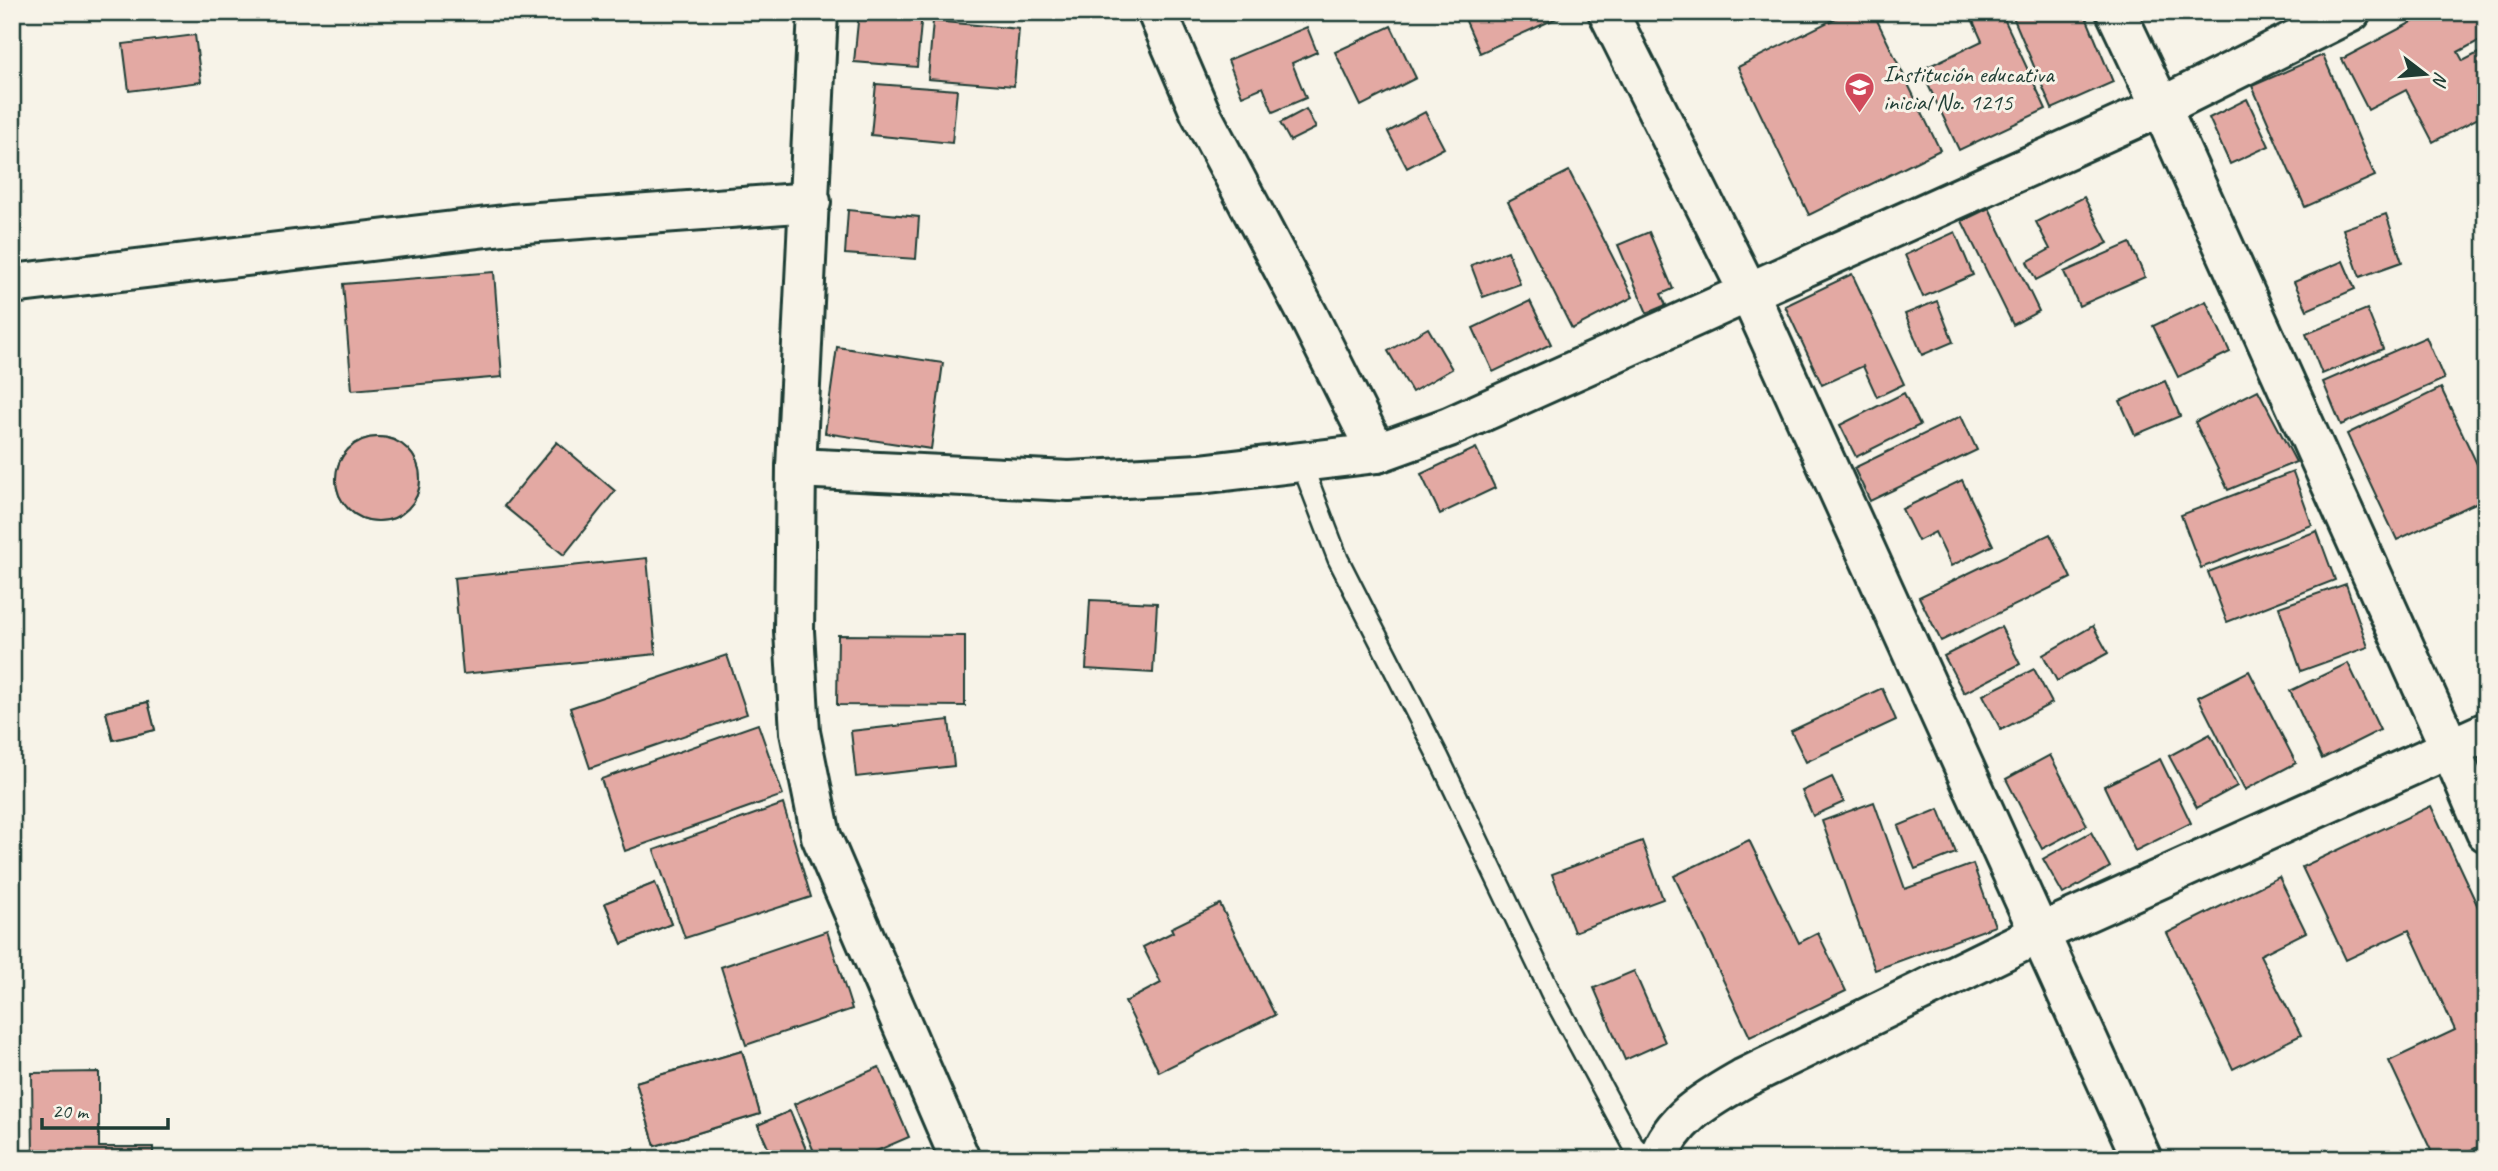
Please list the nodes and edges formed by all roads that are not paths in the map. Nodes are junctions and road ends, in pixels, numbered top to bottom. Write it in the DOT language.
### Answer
graph roads {
  1 [pos="818,12"];
  2 [pos="1157,12"];
  3 [pos="1608,12"];
  4 [pos="2116,12"];
  5 [pos="2351,12"];
  6 [pos="2161,107"];
  7 [pos="811,202"];
  8 [pos="12,284"];
  9 [pos="1748,291"];
  10 [pos="1377,453"];
  11 [pos="1301,462"];
  12 [pos="796,468"];
  13 [pos="2486,732"];
  14 [pos="2450,748"];
  15 [pos="2486,832"];
  16 [pos="2040,933"];
  17 [pos="960,1159"];
  18 [pos="1646,1159"];
  19 [pos="1658,1159"];
  20 [pos="2142,1159"];
  1 -- 7 [label="street"];
  2 -- 10 [label="street"];
  3 -- 9 [label="street"];
  4 -- 6 [label="street"];
  5 -- 6 [label="street"];
  6 -- 9 [label="street"];
  6 -- 14 [label="street"];
  7 -- 8 [label="street"];
  7 -- 12 [label="street"];
  9 -- 10 [label="street"];
  9 -- 16 [label="street"];
  10 -- 11 [label="street"];
  11 -- 12 [label="street"];
  11 -- 18 [label="lane"];
  12 -- 17 [label="street"];
  13 -- 14 [label="street"];
  14 -- 15 [label="street"];
  14 -- 16 [label="street"];
  16 -- 19 [label="street"];
  16 -- 20 [label="street"];
}
